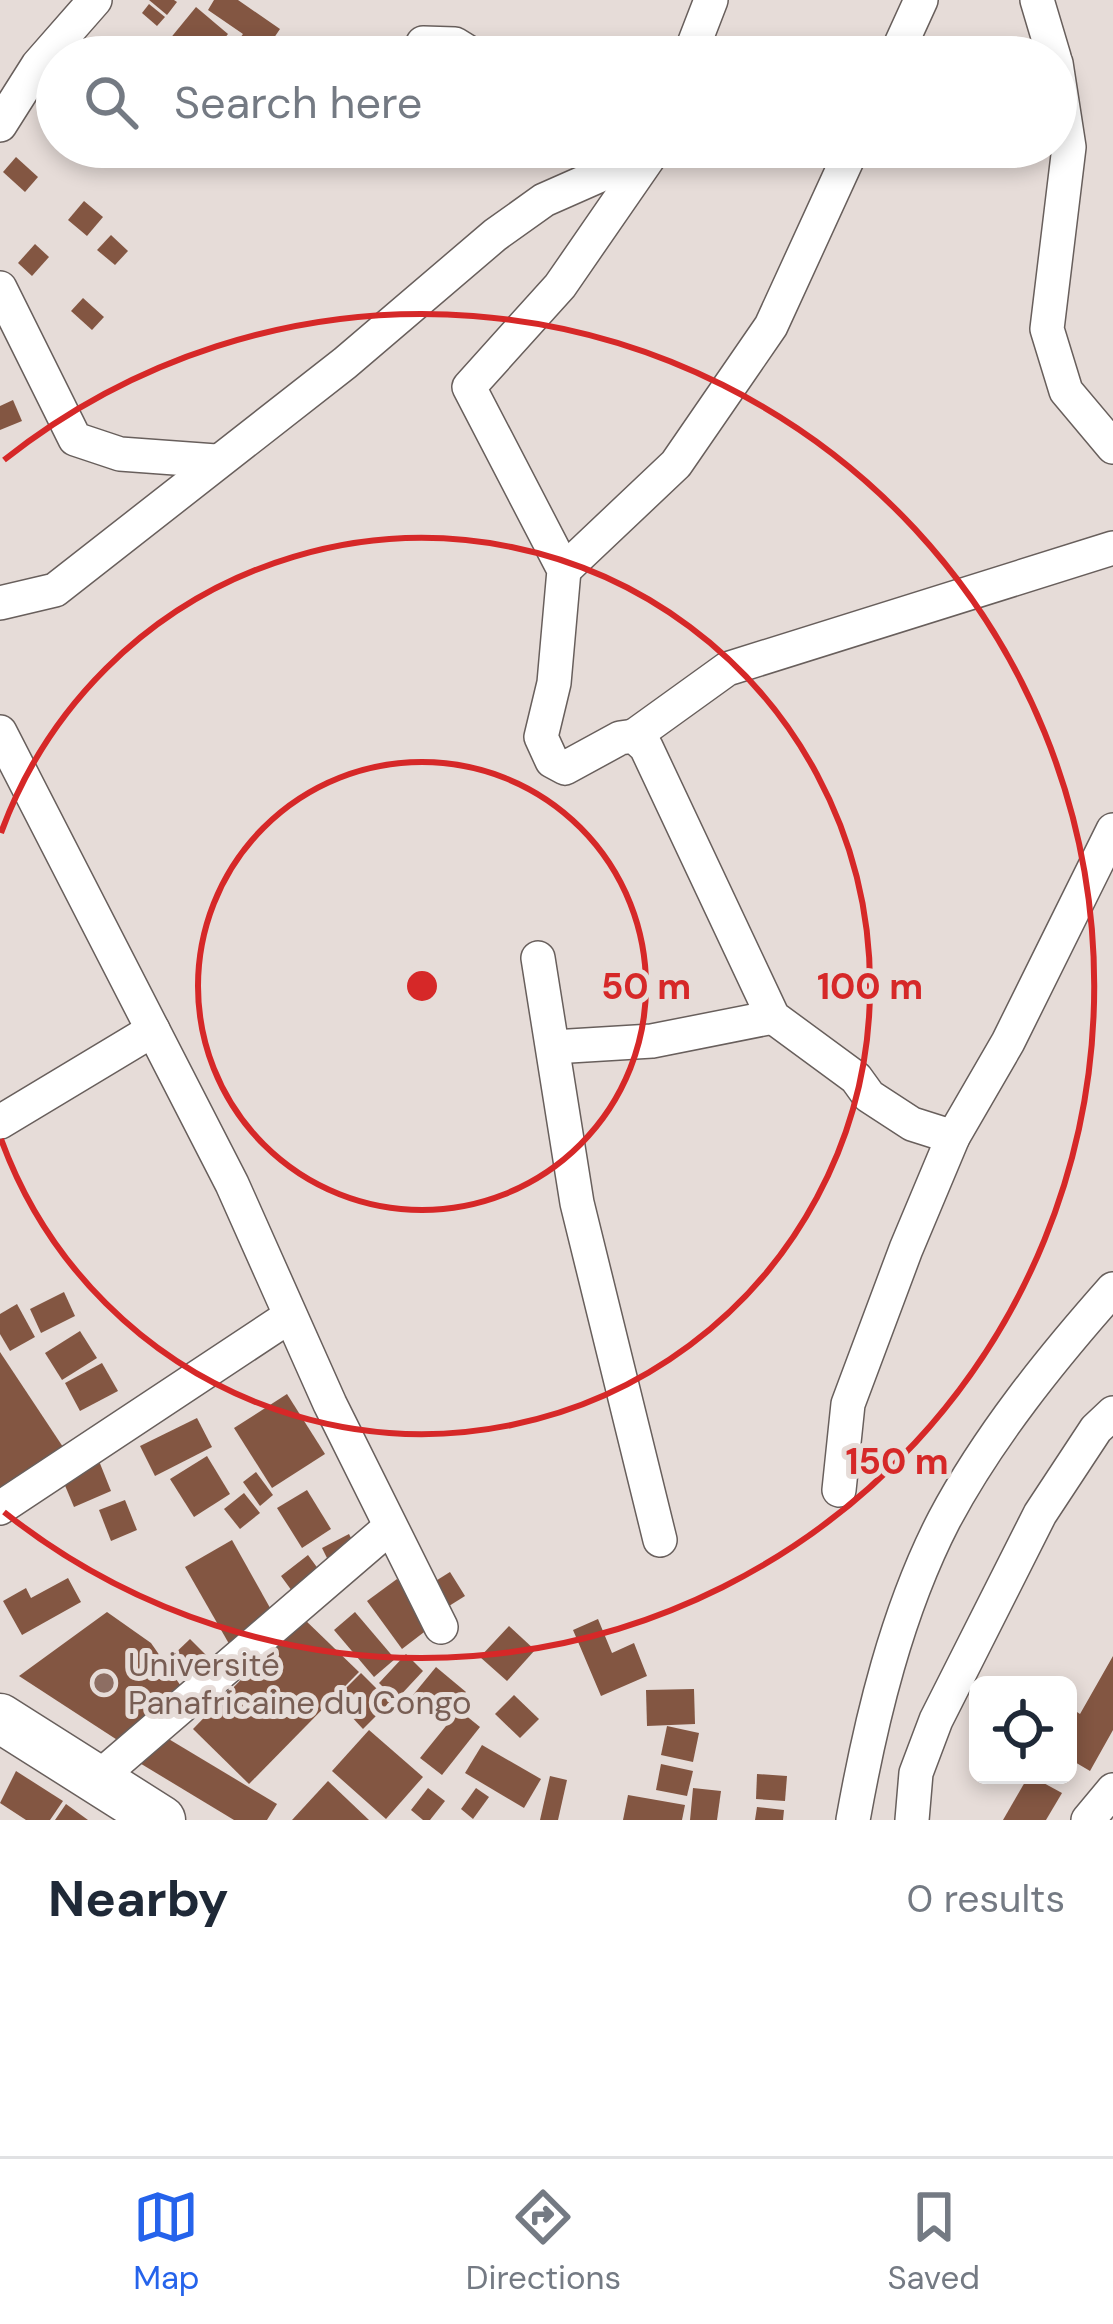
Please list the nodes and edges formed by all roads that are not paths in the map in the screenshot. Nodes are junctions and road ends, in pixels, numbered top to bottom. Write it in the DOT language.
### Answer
graph roads {
  1 [pos="95,0"];
  2 [pos="711,0"];
  3 [pos="921,0"];
  4 [pos="1037,0"];
  5 [pos="63,36"];
  6 [pos="697,36"];
  7 [pos="905,36"];
  8 [pos="1048,36"];
  9 [pos="36,68"];
  10 [pos="0,125"];
  11 [pos="605,168"];
  12 [pos="626,168"];
  13 [pos="844,168"];
  14 [pos="1066,168"];
  15 [pos="0,287"];
  16 [pos="1113,447"];
  17 [pos="216,460"];
  18 [pos="1113,548"];
  19 [pos="564,570"];
  20 [pos="0,603"];
  21 [pos="0,733"];
  22 [pos="634,736"];
  23 [pos="14,800"];
  24 [pos="1113,830"];
  25 [pos="538,958"];
  26 [pos="773,1017"];
  27 [pos="154,1030"];
  28 [pos="553,1047"];
  29 [pos="0,1122"];
  30 [pos="952,1137"];
  31 [pos="1113,1289"];
  32 [pos="290,1316"];
  33 [pos="1113,1413"];
  34 [pos="839,1490"];
  35 [pos="0,1508"];
  36 [pos="389,1528"];
  37 [pos="660,1540"];
  38 [pos="441,1628"];
  39 [pos="4,1729"];
  40 [pos="97,1779"];
  41 [pos="1113,1790"];
  42 [pos="161,1820"];
  43 [pos="854,1820"];
  44 [pos="911,1820"];
  45 [pos="1088,1820"];
  1 -- 5 [label="street"];
  2 -- 6 [label="street"];
  3 -- 7 [label="street"];
  4 -- 8 [label="street"];
  9 -- 10 [label="street"];
  11 -- 17 [label="street"];
  12 -- 19 [label="street"];
  13 -- 19 [label="street"];
  14 -- 16 [label="street"];
  15 -- 17 [label="street"];
  17 -- 20 [label="street"];
  18 -- 22 [label="street"];
  19 -- 22 [label="street"];
  21 -- 23 [label="street"];
  22 -- 26 [label="street"];
  23 -- 27 [label="street"];
  24 -- 30 [label="street"];
  25 -- 28 [label="street"];
  26 -- 28 [label="street"];
  26 -- 30 [label="street"];
  27 -- 29 [label="street"];
  27 -- 32 [label="street"];
  28 -- 37 [label="street"];
  30 -- 34 [label="street"];
  31 -- 43 [label="street"];
  32 -- 35 [label="street"];
  32 -- 36 [label="street"];
  33 -- 44 [label="street"];
  36 -- 38 [label="street"];
  36 -- 40 [label="street"];
  39 -- 40 [label="highway"];
  40 -- 42 [label="highway"];
  41 -- 45 [label="street"];
}
